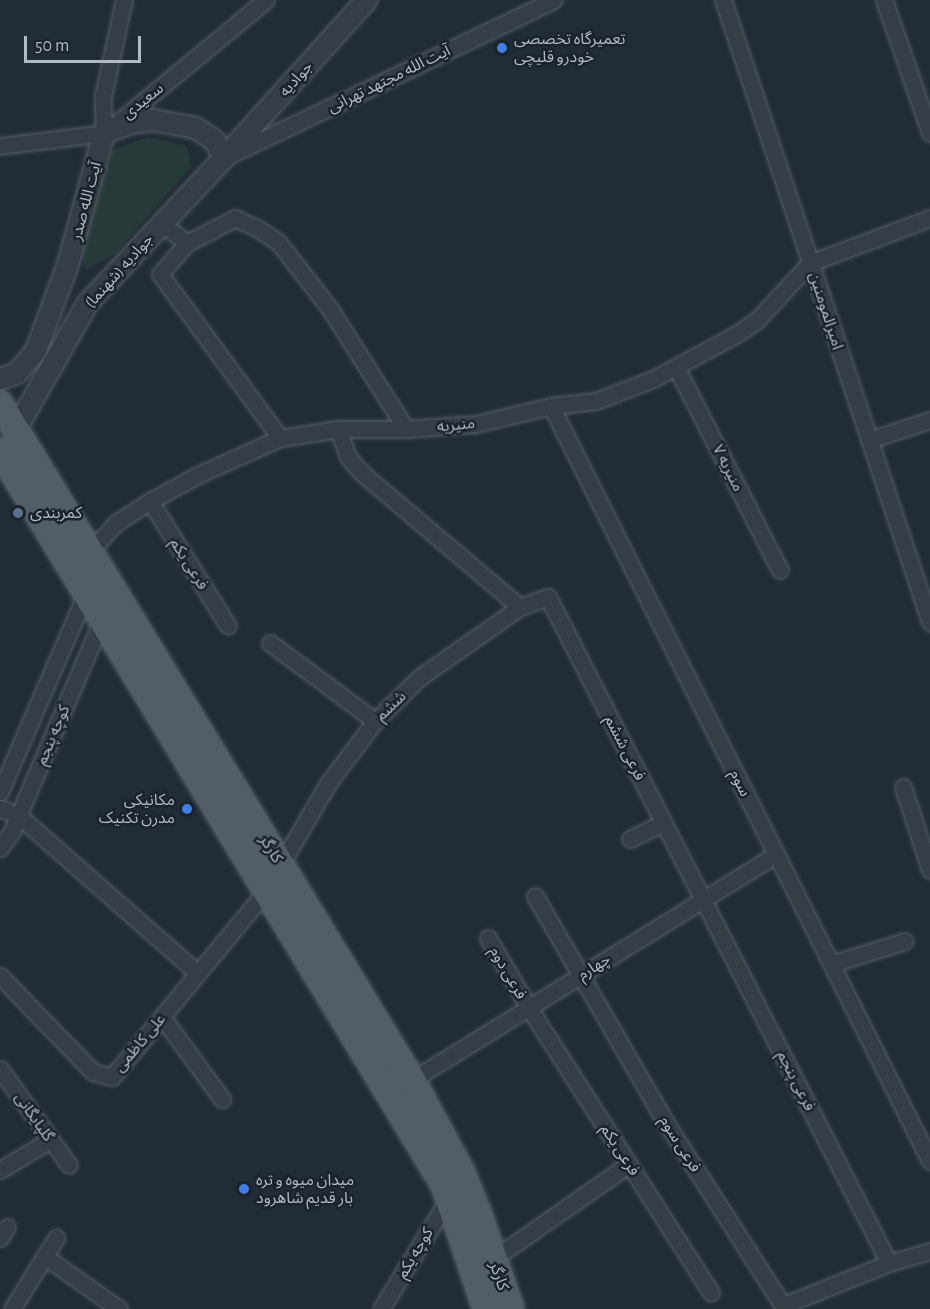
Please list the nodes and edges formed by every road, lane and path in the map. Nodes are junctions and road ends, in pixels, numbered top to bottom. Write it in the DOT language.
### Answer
graph roads {
  1 [pos="124,0"];
  2 [pos="266,0"];
  3 [pos="367,0"];
  4 [pos="554,0"];
  5 [pos="723,0"];
  6 [pos="884,0"];
  7 [pos="104,134"];
  8 [pos="930,134"];
  9 [pos="0,146"];
  10 [pos="225,158"];
  11 [pos="930,218"];
  12 [pos="162,224"];
  13 [pos="187,243"];
  14 [pos="810,263"];
  15 [pos="676,367"];
  16 [pos="0,379"];
  17 [pos="0,404"];
  18 [pos="551,406"];
  19 [pos="930,420"];
  20 [pos="338,429"];
  21 [pos="405,429"];
  22 [pos="15,430"];
  23 [pos="280,438"];
  24 [pos="869,440"];
  25 [pos="0,453"];
  26 [pos="150,501"];
  27 [pos="89,552"];
  28 [pos="780,570"];
  29 [pos="86,592"];
  30 [pos="548,597"];
  31 [pos="520,607"];
  32 [pos="929,617"];
  33 [pos="102,620"];
  34 [pos="228,626"];
  35 [pos="270,643"];
  36 [pos="375,721"];
  37 [pos="903,787"];
  38 [pos="0,792"];
  39 [pos="0,808"];
  40 [pos="19,816"];
  41 [pos="930,819"];
  42 [pos="915,822"];
  43 [pos="663,823"];
  44 [pos="630,838"];
  45 [pos="0,848"];
  46 [pos="776,854"];
  47 [pos="281,864"];
  48 [pos="930,870"];
  49 [pos="266,891"];
  50 [pos="535,896"];
  51 [pos="703,899"];
  52 [pos="488,938"];
  53 [pos="905,941"];
  54 [pos="831,964"];
  55 [pos="198,973"];
  56 [pos="581,975"];
  57 [pos="0,976"];
  58 [pos="529,1008"];
  59 [pos="162,1017"];
  60 [pos="0,1069"];
  61 [pos="412,1080"];
  62 [pos="222,1099"];
  63 [pos="50,1140"];
  64 [pos="930,1161"];
  65 [pos="629,1164"];
  66 [pos="69,1165"];
  67 [pos="0,1170"];
  68 [pos="449,1198"];
  69 [pos="56,1238"];
  70 [pos="930,1251"];
  71 [pos="44,1256"];
  72 [pos="493,1259"];
  73 [pos="889,1263"];
  74 [pos="711,1293"];
  75 [pos="784,1307"];
  76 [pos="12,1309"];
  77 [pos="119,1309"];
  78 [pos="381,1309"];
  79 [pos="486,1309"];
  80 [pos="510,1309"];
  1 -- 7 [label="street, آیت الله صدر"];
  2 -- 7 [label="street, سعیدی"];
  3 -- 10 [label="street, جوادیه"];
  4 -- 10 [label="street, آیت الله مجتهد تهرانی"];
  5 -- 14 [label="street, امیرالمومنین"];
  6 -- 8 [label="street"];
  7 -- 9 [label="street"];
  7 -- 10 [label="street"];
  7 -- 16 [label="street, آیت الله صدر"];
  10 -- 12 [label="street, جوادیه (شهنما)"];
  11 -- 14 [label="street"];
  12 -- 13 [label="street"];
  12 -- 22 [label="street, جوادیه (شهنما)"];
  13 -- 21 [label="street"];
  13 -- 23 [label="street"];
  14 -- 15 [label="street, منیریه"];
  14 -- 24 [label="street, امیرالمومنین"];
  15 -- 18 [label="street, منیریه"];
  15 -- 28 [label="street, منیریه ۷"];
  17 -- 22 [label="main road, کارگر"];
  18 -- 21 [label="street, منیریه"];
  18 -- 46 [label="street, سوم"];
  19 -- 24 [label="street"];
  20 -- 21 [label="street, منیریه"];
  20 -- 23 [label="street, منیریه"];
  20 -- 31 [label="street"];
  22 -- 25 [label="main road"];
  22 -- 27 [label="main road, کارگر"];
  23 -- 26 [label="street, منیریه"];
  24 -- 32 [label="street, امیرالمومنین"];
  25 -- 29 [label="main road, کارگر"];
  26 -- 27 [label="street, منیریه"];
  26 -- 34 [label="street, فرعی یکم"];
  27 -- 47 [label="main road, کارگر"];
  29 -- 33 [label="main road, کارگر"];
  29 -- 38 [label="street"];
  30 -- 31 [label="street, ششم"];
  30 -- 43 [label="street, فرعی ششم"];
  31 -- 36 [label="street, ششم"];
  33 -- 40 [label="street, کوچه پنجم"];
  33 -- 49 [label="main road, کارگر"];
  35 -- 36 [label="street"];
  36 -- 47 [label="street, ششم"];
  37 -- 42 [label="street"];
  39 -- 40 [label="street"];
  40 -- 45 [label="street, کوچه پنجم"];
  40 -- 55 [label="street"];
  41 -- 42 [label="street"];
  42 -- 48 [label="street"];
  43 -- 44 [label="street"];
  43 -- 51 [label="street, فرعی ششم"];
  46 -- 51 [label="street, چهارم"];
  46 -- 54 [label="street, سوم"];
  47 -- 61 [label="main road, کارگر"];
  49 -- 55 [label="street, علی کاظمی"];
  49 -- 68 [label="main road, کارگر"];
  50 -- 56 [label="street, فرعی سوم"];
  51 -- 56 [label="street, چهارم"];
  51 -- 73 [label="street, فرعی پنجم"];
  52 -- 58 [label="street, فرعی دوم"];
  53 -- 54 [label="street"];
  54 -- 64 [label="street, سوم"];
  55 -- 59 [label="street, علی کاظمی"];
  56 -- 58 [label="street, چهارم"];
  56 -- 75 [label="street, فرعی سوم"];
  57 -- 59 [label="street, علی کاظمی"];
  58 -- 61 [label="street, چهارم"];
  58 -- 65 [label="street, فرعی یکم"];
  59 -- 62 [label="street"];
  60 -- 63 [label="street, گلپایگانی"];
  61 -- 72 [label="main road, کارگر"];
  63 -- 66 [label="street, گلپایگانی"];
  63 -- 67 [label="street"];
  65 -- 72 [label="street"];
  65 -- 74 [label="street, فرعی یکم"];
  68 -- 78 [label="street, کوچه یکم"];
  68 -- 79 [label="main road, کارگر"];
  69 -- 71 [label="street"];
  70 -- 73 [label="street"];
  71 -- 76 [label="street"];
  71 -- 77 [label="street"];
  72 -- 80 [label="main road, کارگر"];
  73 -- 75 [label="street"];
}
